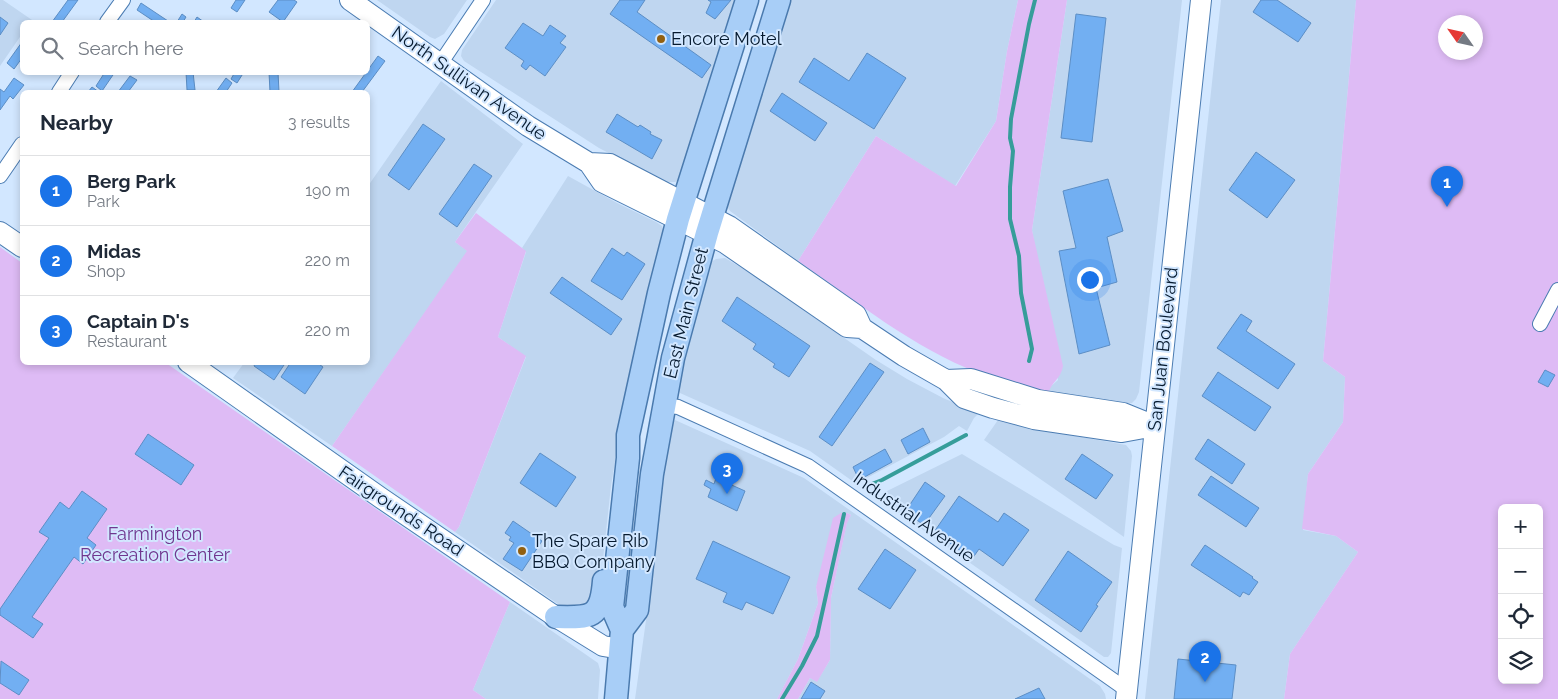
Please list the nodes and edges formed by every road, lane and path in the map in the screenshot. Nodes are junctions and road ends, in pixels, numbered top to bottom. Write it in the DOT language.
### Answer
graph roads {
  1 [pos="123,0"];
  2 [pos="350,0"];
  3 [pos="483,0"];
  4 [pos="747,0"];
  5 [pos="779,0"];
  6 [pos="1202,0"];
  7 [pos="108,20"];
  8 [pos="728,62"];
  9 [pos="440,64"];
  10 [pos="757,71"];
  11 [pos="70,75"];
  12 [pos="60,90"];
  13 [pos="20,147"];
  14 [pos="0,176"];
  15 [pos="681,210"];
  16 [pos="709,224"];
  17 [pos="0,232"];
  18 [pos="20,246"];
  19 [pos="1558,290"];
  20 [pos="1540,324"];
  21 [pos="192,365"];
  22 [pos="635,401"];
  23 [pos="664,404"];
  24 [pos="1155,426"];
  25 [pos="628,435"];
  26 [pos="556,617"];
  27 [pos="621,640"];
  28 [pos="1126,695"];
  29 [pos="616,699"];
  1 -- 7 [label="street"];
  2 -- 9 [label="main road, North Sullivan Avenue"];
  3 -- 9 [label="street"];
  4 -- 8 [label="main road, East Main Street"];
  5 -- 10 [label="main road, East Main Street"];
  6 -- 24 [label="main road, San Juan Boulevard"];
  8 -- 10 [label="main road"];
  8 -- 15 [label="main road, East Main Street"];
  9 -- 15 [label="main road, North Sullivan Avenue"];
  10 -- 16 [label="main road, East Main Street"];
  11 -- 12 [label="street"];
  13 -- 14 [label="street"];
  15 -- 16 [label="main road, North Sullivan Avenue"];
  15 -- 22 [label="main road, East Main Street"];
  16 -- 23 [label="main road, East Main Street"];
  16 -- 24 [label="main road, North Sullivan Avenue"];
  17 -- 18 [label="main road"];
  19 -- 20 [label="street"];
  21 -- 26 [label="main road, Fairgrounds Road"];
  22 -- 23 [label="main road"];
  22 -- 25 [label="main road, East Main Street"];
  23 -- 27 [label="main road, East Main Street"];
  23 -- 28 [label="street, Industrial Avenue"];
  24 -- 28 [label="main road, San Juan Boulevard"];
  25 -- 26 [label="main road"];
  25 -- 27 [label="main road, East Main Street"];
  26 -- 27 [label="main road, Fairgrounds Road"];
  27 -- 29 [label="main road, East Main Street"];
}
